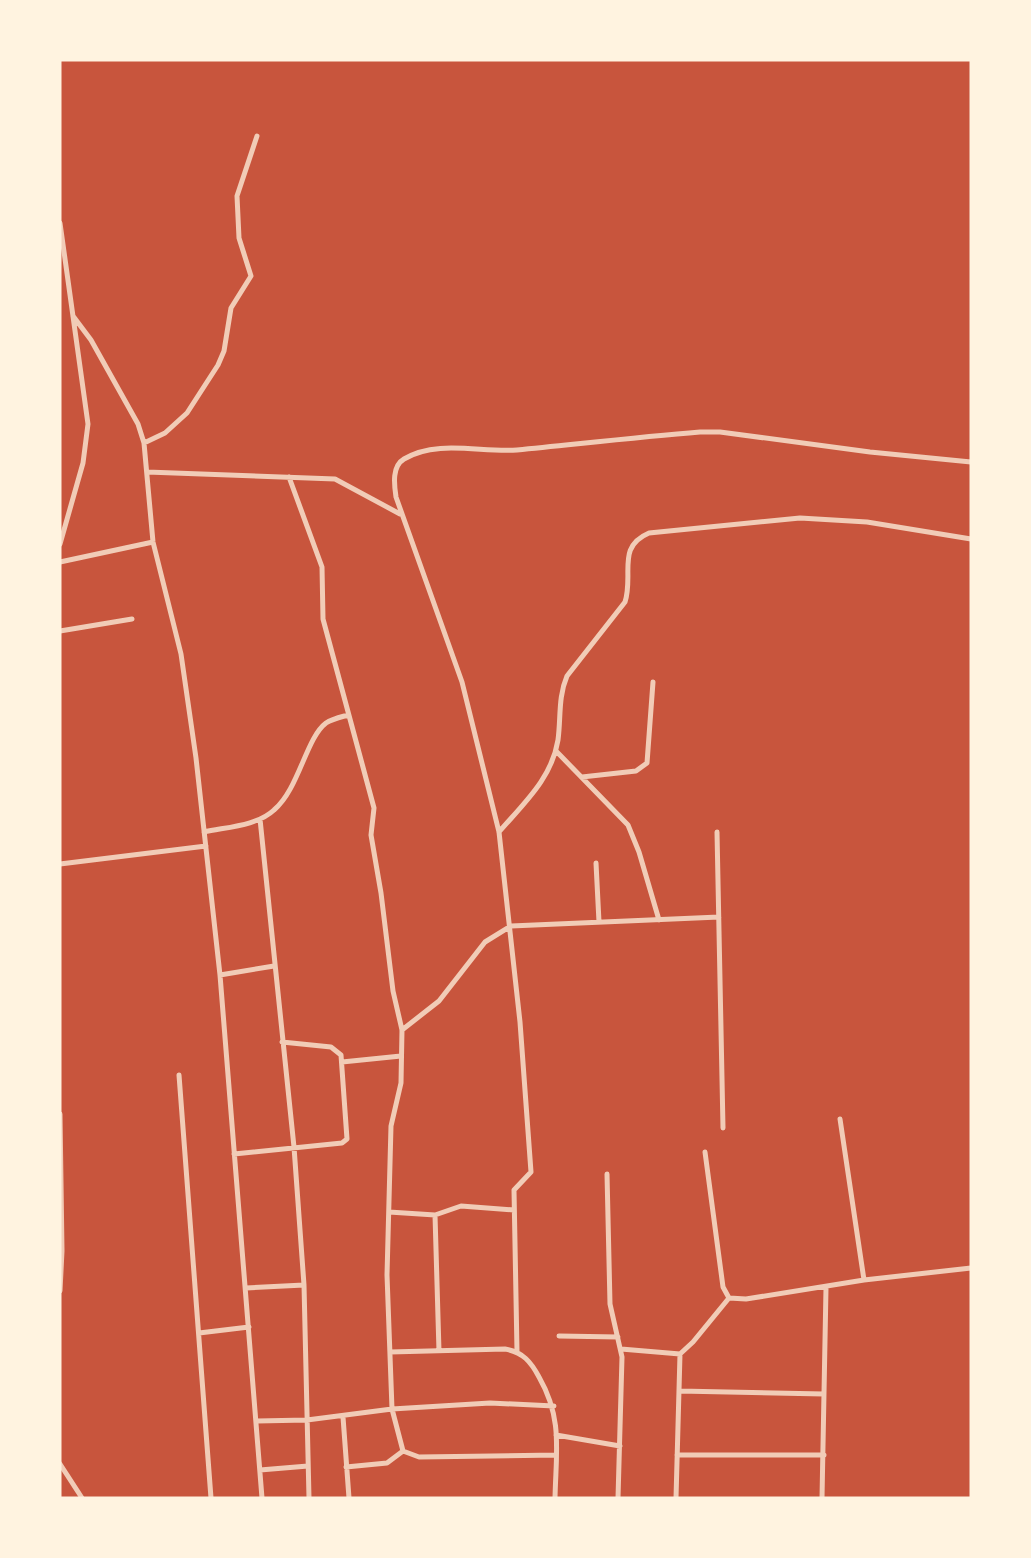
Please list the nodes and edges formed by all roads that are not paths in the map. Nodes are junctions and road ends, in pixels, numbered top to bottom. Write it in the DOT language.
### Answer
graph roads {
  1 [pos="257,136"];
  2 [pos="60,222"];
  3 [pos="61,231"];
  4 [pos="73,316"];
  5 [pos="144,443"];
  6 [pos="971,462"];
  7 [pos="147,472"];
  8 [pos="289,477"];
  9 [pos="401,514"];
  10 [pos="971,539"];
  11 [pos="153,542"];
  12 [pos="60,544"];
  13 [pos="60,562"];
  14 [pos="132,619"];
  15 [pos="60,631"];
  16 [pos="653,682"];
  17 [pos="348,715"];
  18 [pos="556,751"];
  19 [pos="582,777"];
  20 [pos="260,819"];
  21 [pos="204,832"];
  22 [pos="500,832"];
  23 [pos="717,832"];
  24 [pos="206,846"];
  25 [pos="596,863"];
  26 [pos="60,864"];
  27 [pos="719,917"];
  28 [pos="659,920"];
  29 [pos="599,922"];
  30 [pos="511,926"];
  31 [pos="274,966"];
  32 [pos="220,975"];
  33 [pos="402,1030"];
  34 [pos="282,1042"];
  35 [pos="401,1056"];
  36 [pos="342,1062"];
  37 [pos="179,1075"];
  38 [pos="60,1114"];
  39 [pos="840,1119"];
  40 [pos="723,1128"];
  41 [pos="294,1147"];
  42 [pos="705,1152"];
  43 [pos="234,1154"];
  44 [pos="607,1173"];
  45 [pos="514,1210"];
  46 [pos="389,1212"];
  47 [pos="435,1215"];
  48 [pos="971,1268"];
  49 [pos="864,1280"];
  50 [pos="304,1285"];
  51 [pos="246,1288"];
  52 [pos="826,1288"];
  53 [pos="60,1291"];
  54 [pos="729,1298"];
  55 [pos="249,1327"];
  56 [pos="200,1334"];
  57 [pos="559,1336"];
  58 [pos="618,1337"];
  59 [pos="621,1349"];
  60 [pos="440,1351"];
  61 [pos="517,1351"];
  62 [pos="390,1352"];
  63 [pos="680,1354"];
  64 [pos="679,1391"];
  65 [pos="824,1394"];
  66 [pos="554,1406"];
  67 [pos="392,1409"];
  68 [pos="343,1417"];
  69 [pos="307,1420"];
  70 [pos="257,1421"];
  71 [pos="556,1436"];
  72 [pos="620,1446"];
  73 [pos="403,1451"];
  74 [pos="556,1455"];
  75 [pos="677,1455"];
  76 [pos="824,1455"];
  77 [pos="60,1464"];
  78 [pos="308,1466"];
  79 [pos="346,1467"];
  80 [pos="261,1470"];
  81 [pos="62,1477"];
  82 [pos="82,1498"];
  83 [pos="211,1498"];
  84 [pos="262,1498"];
  85 [pos="309,1498"];
  86 [pos="349,1498"];
  87 [pos="555,1498"];
  88 [pos="618,1498"];
  89 [pos="676,1498"];
  90 [pos="822,1498"];
  1 -- 5 [label="street"];
  2 -- 3 [label="street"];
  3 -- 4 [label="street"];
  4 -- 5 [label="street"];
  4 -- 12 [label="street"];
  5 -- 7 [label="street"];
  6 -- 9 [label="street"];
  7 -- 8 [label="street"];
  7 -- 11 [label="street"];
  8 -- 9 [label="street"];
  8 -- 17 [label="street"];
  9 -- 22 [label="street"];
  10 -- 18 [label="street"];
  11 -- 13 [label="street"];
  11 -- 21 [label="street"];
  14 -- 15 [label="street"];
  16 -- 19 [label="street"];
  17 -- 20 [label="street"];
  17 -- 33 [label="street"];
  18 -- 19 [label="street"];
  18 -- 22 [label="street"];
  19 -- 28 [label="street"];
  20 -- 21 [label="street"];
  20 -- 31 [label="street"];
  21 -- 24 [label="street"];
  22 -- 30 [label="street"];
  23 -- 27 [label="street"];
  24 -- 26 [label="street"];
  24 -- 32 [label="street"];
  25 -- 29 [label="street"];
  27 -- 28 [label="street"];
  27 -- 40 [label="street"];
  28 -- 29 [label="street"];
  29 -- 30 [label="street"];
  30 -- 33 [label="street"];
  30 -- 45 [label="street"];
  31 -- 32 [label="street"];
  31 -- 34 [label="street"];
  32 -- 43 [label="street"];
  33 -- 35 [label="street"];
  34 -- 36 [label="street"];
  34 -- 41 [label="street"];
  35 -- 36 [label="street"];
  35 -- 46 [label="street"];
  36 -- 41 [label="street"];
  37 -- 56 [label="street"];
  38 -- 53 [label="street"];
  39 -- 49 [label="street"];
  41 -- 43 [label="street"];
  41 -- 50 [label="street"];
  42 -- 54 [label="street"];
  43 -- 51 [label="street"];
  44 -- 58 [label="street"];
  45 -- 47 [label="street"];
  45 -- 61 [label="street"];
  46 -- 47 [label="street"];
  46 -- 62 [label="street"];
  47 -- 60 [label="street"];
  48 -- 49 [label="street"];
  49 -- 52 [label="street"];
  50 -- 51 [label="street"];
  50 -- 69 [label="street"];
  51 -- 55 [label="street"];
  52 -- 54 [label="street"];
  52 -- 65 [label="street"];
  54 -- 63 [label="street"];
  55 -- 56 [label="street"];
  55 -- 70 [label="street"];
  56 -- 83 [label="street"];
  57 -- 58 [label="street"];
  58 -- 59 [label="street"];
  59 -- 63 [label="street"];
  59 -- 72 [label="street"];
  60 -- 61 [label="street"];
  60 -- 62 [label="street"];
  61 -- 66 [label="street"];
  62 -- 67 [label="street"];
  63 -- 64 [label="street"];
  64 -- 65 [label="street"];
  64 -- 75 [label="street"];
  65 -- 76 [label="street"];
  66 -- 67 [label="street"];
  66 -- 71 [label="street"];
  67 -- 68 [label="street"];
  67 -- 73 [label="street"];
  68 -- 69 [label="street"];
  68 -- 79 [label="street"];
  69 -- 70 [label="street"];
  69 -- 78 [label="street"];
  70 -- 80 [label="street"];
  71 -- 72 [label="street"];
  71 -- 74 [label="street"];
  72 -- 88 [label="street"];
  73 -- 74 [label="street"];
  73 -- 79 [label="street"];
  74 -- 87 [label="street"];
  75 -- 76 [label="street"];
  75 -- 89 [label="street"];
  76 -- 90 [label="street"];
  77 -- 81 [label="street"];
  78 -- 80 [label="street"];
  78 -- 85 [label="street"];
  79 -- 86 [label="street"];
  80 -- 84 [label="street"];
  81 -- 82 [label="street"];
}
